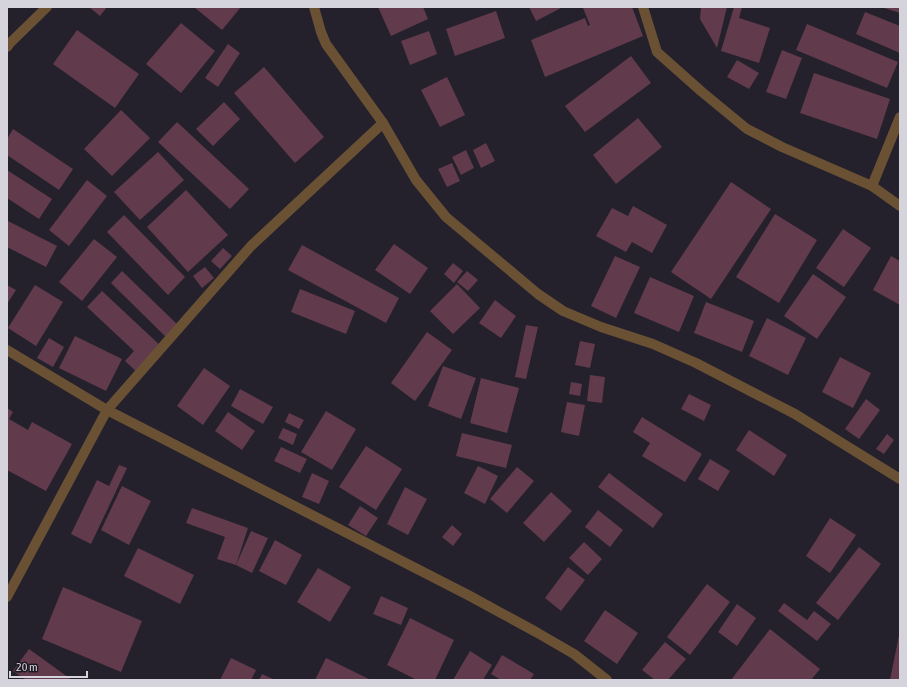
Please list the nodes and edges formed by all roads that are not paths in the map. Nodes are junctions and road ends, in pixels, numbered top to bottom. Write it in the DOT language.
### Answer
graph roads {
  1 [pos="47,7"];
  2 [pos="314,7"];
  3 [pos="643,7"];
  4 [pos="8,44"];
  5 [pos="900,117"];
  6 [pos="383,123"];
  7 [pos="872,186"];
  8 [pos="900,206"];
  9 [pos="7,350"];
  10 [pos="107,410"];
  11 [pos="900,479"];
  12 [pos="7,597"];
  13 [pos="607,680"];
  1 -- 4 [label="street"];
  2 -- 6 [label="street"];
  3 -- 7 [label="street"];
  5 -- 7 [label="street"];
  6 -- 10 [label="street"];
  6 -- 11 [label="street"];
  7 -- 8 [label="street"];
  9 -- 10 [label="street"];
  10 -- 12 [label="street"];
  10 -- 13 [label="street"];
}
